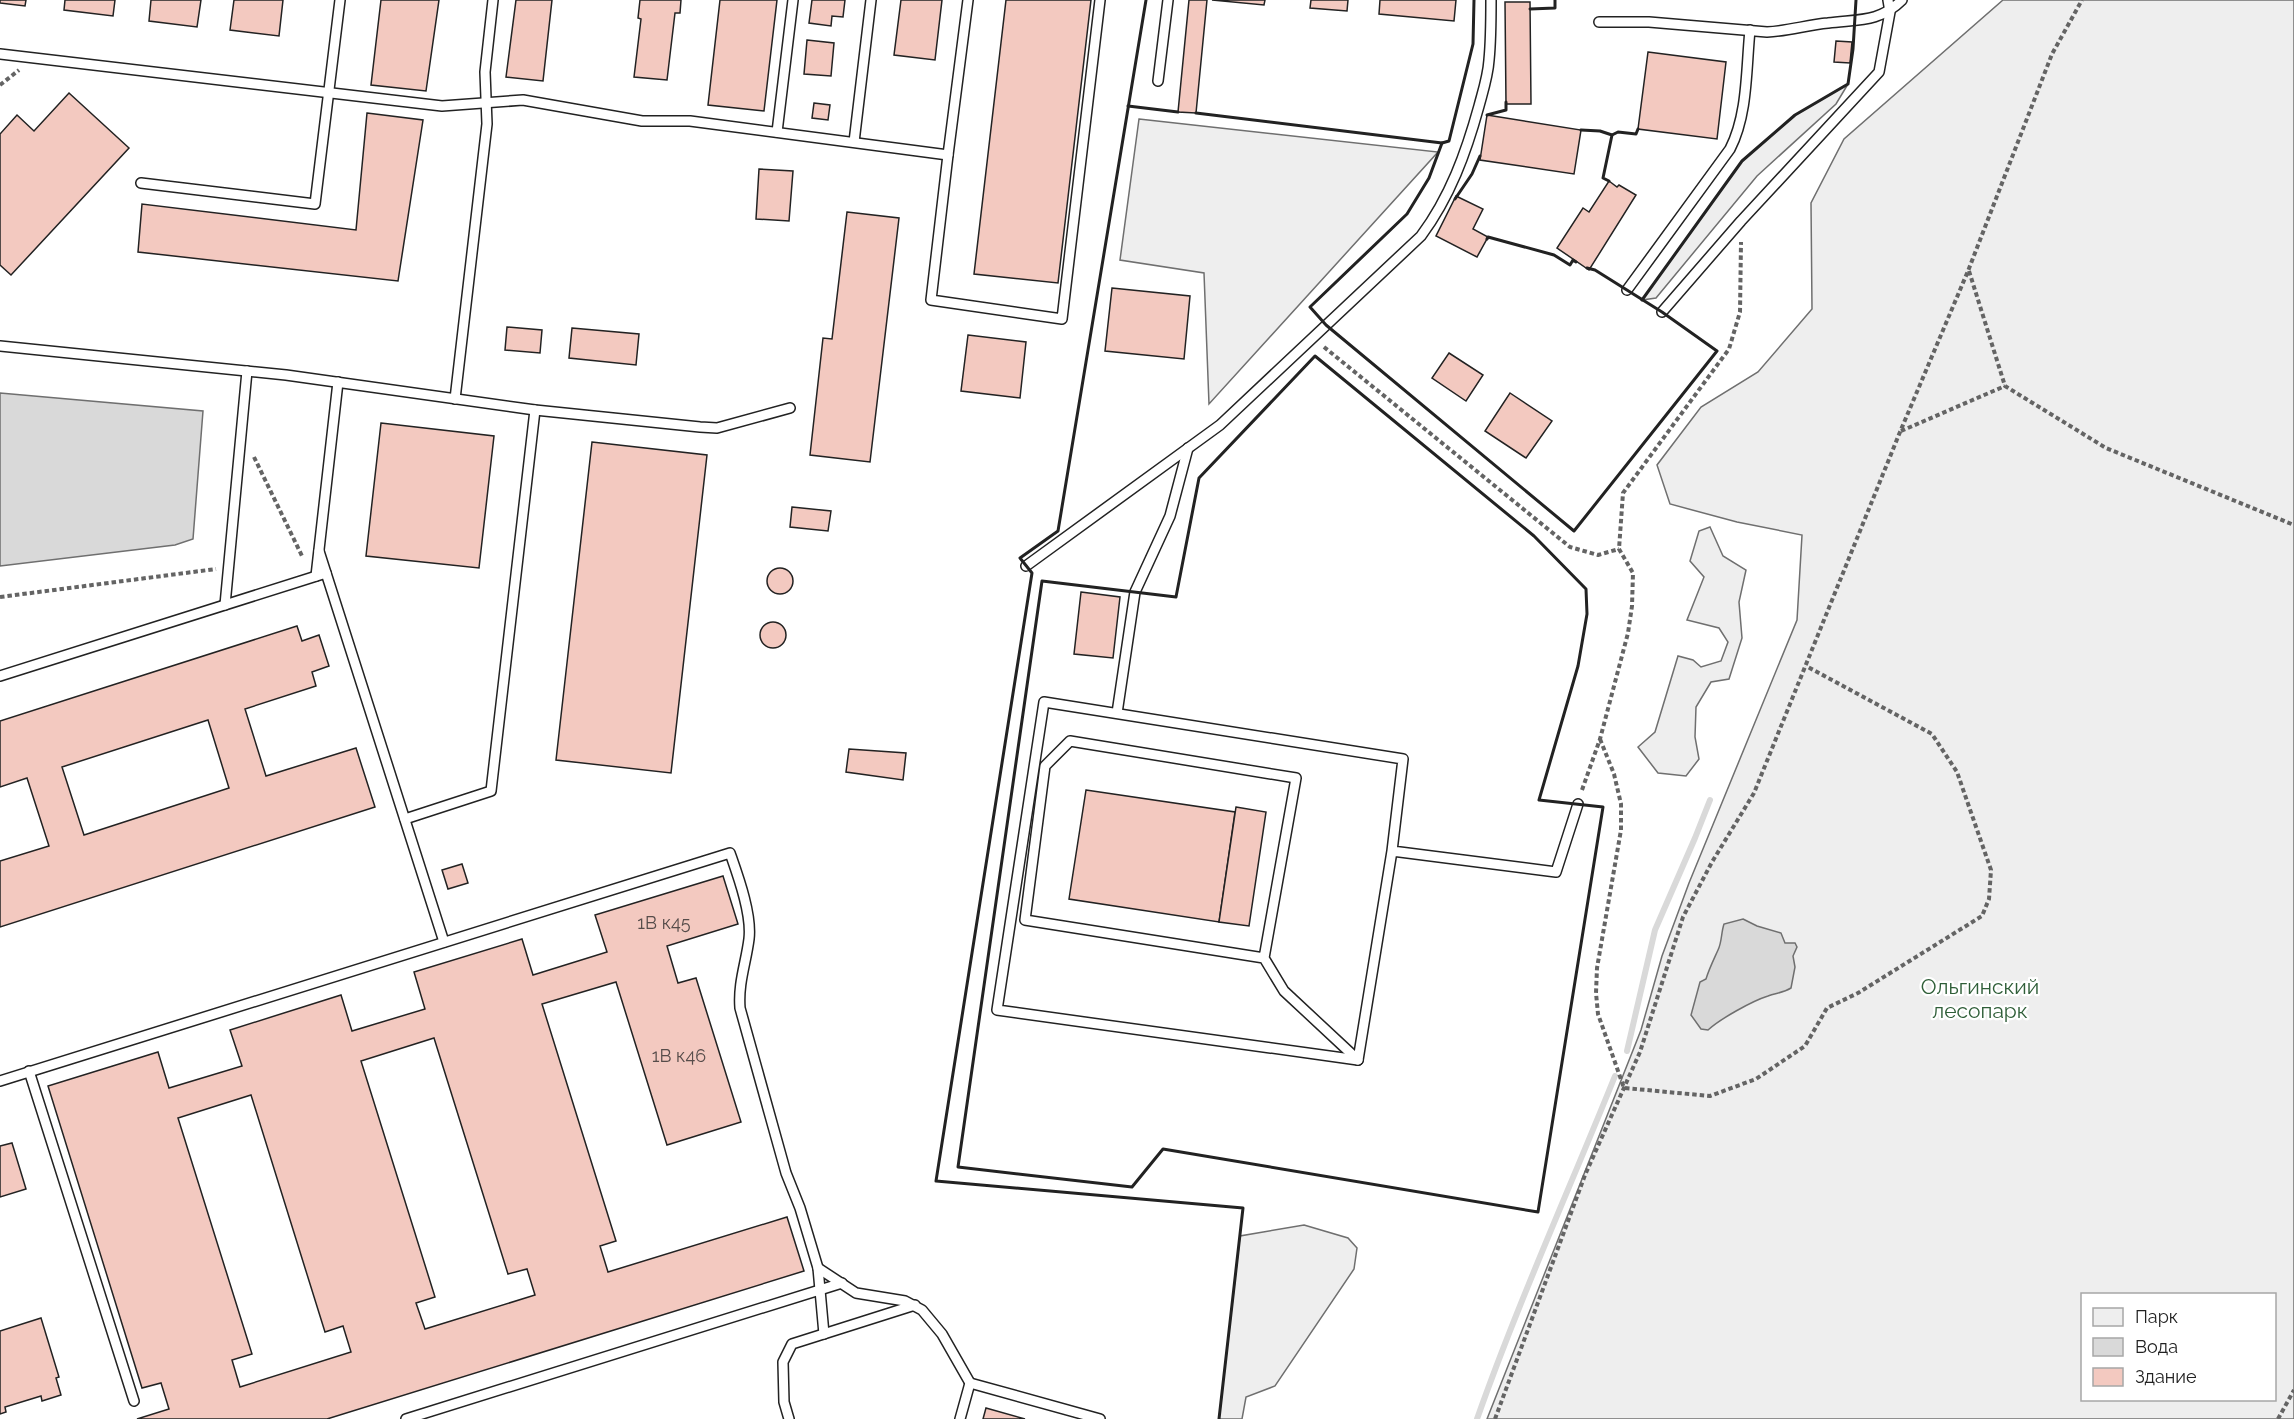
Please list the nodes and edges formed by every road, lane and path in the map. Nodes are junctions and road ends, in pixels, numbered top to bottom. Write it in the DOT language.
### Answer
graph roads {
  1 [pos="340,0"];
  2 [pos="493,0"];
  3 [pos="793,0"];
  4 [pos="871,0"];
  5 [pos="968,0"];
  6 [pos="1100,0"];
  7 [pos="1168,0"];
  8 [pos="1491,0"];
  9 [pos="1888,0"];
  10 [pos="1902,0"];
  11 [pos="2082,0"];
  12 [pos="1890,12"];
  13 [pos="1599,22"];
  14 [pos="1750,30"];
  15 [pos="0,54"];
  16 [pos="1158,81"];
  17 [pos="329,94"];
  18 [pos="486,102"];
  19 [pos="777,132"];
  20 [pos="854,142"];
  21 [pos="948,155"];
  22 [pos="141,183"];
  23 [pos="1742,221"];
  24 [pos="1968,271"];
  25 [pos="1627,291"];
  26 [pos="1662,312"];
  27 [pos="1312,338"];
  28 [pos="0,346"];
  29 [pos="247,371"];
  30 [pos="338,382"];
  31 [pos="2005,386"];
  32 [pos="455,399"];
  33 [pos="790,408"];
  34 [pos="535,411"];
  35 [pos="242,430"];
  36 [pos="1900,432"];
  37 [pos="1188,448"];
  38 [pos="2294,525"];
  39 [pos="1619,549"];
  40 [pos="319,551"];
  41 [pos="1026,566"];
  42 [pos="228,567"];
  43 [pos="326,573"];
  44 [pos="316,576"];
  45 [pos="0,597"];
  46 [pos="225,605"];
  47 [pos="1806,666"];
  48 [pos="0,676"];
  49 [pos="1117,713"];
  50 [pos="1600,739"];
  51 [pos="1579,801"];
  52 [pos="405,819"];
  53 [pos="1392,851"];
  54 [pos="444,942"];
  55 [pos="1264,958"];
  56 [pos="1358,1060"];
  57 [pos="29,1071"];
  58 [pos="0,1081"];
  59 [pos="1624,1088"];
  60 [pos="818,1268"];
  61 [pos="842,1283"];
  62 [pos="820,1290"];
  63 [pos="915,1305"];
  64 [pos="824,1334"];
  65 [pos="970,1383"];
  66 [pos="2294,1390"];
  67 [pos="134,1401"];
  68 [pos="406,1419"];
  69 [pos="789,1419"];
  70 [pos="960,1419"];
  71 [pos="1100,1419"];
  72 [pos="1495,1419"];
  73 [pos="2278,1419"];
  1 -- 17 [label="lane"];
  2 -- 18 [label="lane"];
  3 -- 19 [label="lane"];
  4 -- 20 [label="lane"];
  5 -- 21 [label="lane"];
  6 -- 21 [label="lane"];
  7 -- 16 [label="lane"];
  8 -- 27 [label="lane"];
  9 -- 12 [label="lane"];
  10 -- 12 [label="lane"];
  11 -- 24 [label="path"];
  12 -- 14 [label="lane"];
  12 -- 23 [label="lane"];
  13 -- 14 [label="lane"];
  14 -- 25 [label="lane"];
  15 -- 17 [label="lane"];
  17 -- 18 [label="lane"];
  17 -- 22 [label="lane"];
  18 -- 19 [label="lane"];
  18 -- 32 [label="lane"];
  19 -- 20 [label="lane"];
  20 -- 21 [label="lane"];
  23 -- 26 [label="lane"];
  23 -- 39 [label="path"];
  24 -- 31 [label="path"];
  24 -- 36 [label="path"];
  27 -- 37 [label="lane"];
  27 -- 39 [label="path"];
  28 -- 29 [label="lane"];
  29 -- 30 [label="lane"];
  29 -- 35 [label="lane"];
  30 -- 32 [label="lane"];
  30 -- 40 [label="lane"];
  31 -- 36 [label="path"];
  31 -- 38 [label="path"];
  32 -- 34 [label="lane"];
  33 -- 34 [label="lane"];
  34 -- 52 [label="lane"];
  35 -- 42 [label="lane"];
  35 -- 44 [label="path"];
  36 -- 47 [label="path"];
  37 -- 41 [label="lane"];
  37 -- 49 [label="lane"];
  39 -- 50 [label="path"];
  40 -- 43 [label="lane"];
  40 -- 44 [label="lane"];
  42 -- 45 [label="path"];
  42 -- 46 [label="lane"];
  43 -- 44 [label="lane"];
  43 -- 52 [label="lane"];
  44 -- 46 [label="lane"];
  46 -- 48 [label="lane"];
  47 -- 59 [label="path"];
  47 -- 59 [label="path"];
  49 -- 53 [label="lane"];
  49 -- 56 [label="lane"];
  50 -- 51 [label="path"];
  50 -- 59 [label="path"];
  51 -- 53 [label="lane"];
  52 -- 54 [label="lane"];
  53 -- 56 [label="lane"];
  54 -- 57 [label="lane"];
  54 -- 60 [label="lane"];
  55 -- 55 [label="lane"];
  55 -- 56 [label="lane"];
  57 -- 58 [label="lane"];
  57 -- 67 [label="lane"];
  59 -- 72 [label="path"];
  60 -- 61 [label="lane"];
  60 -- 62 [label="lane"];
  61 -- 62 [label="lane"];
  61 -- 63 [label="lane"];
  62 -- 64 [label="lane"];
  62 -- 68 [label="lane"];
  63 -- 64 [label="lane"];
  63 -- 65 [label="lane"];
  64 -- 69 [label="lane"];
  65 -- 70 [label="lane"];
  65 -- 71 [label="lane"];
  66 -- 73 [label="path"];
}
